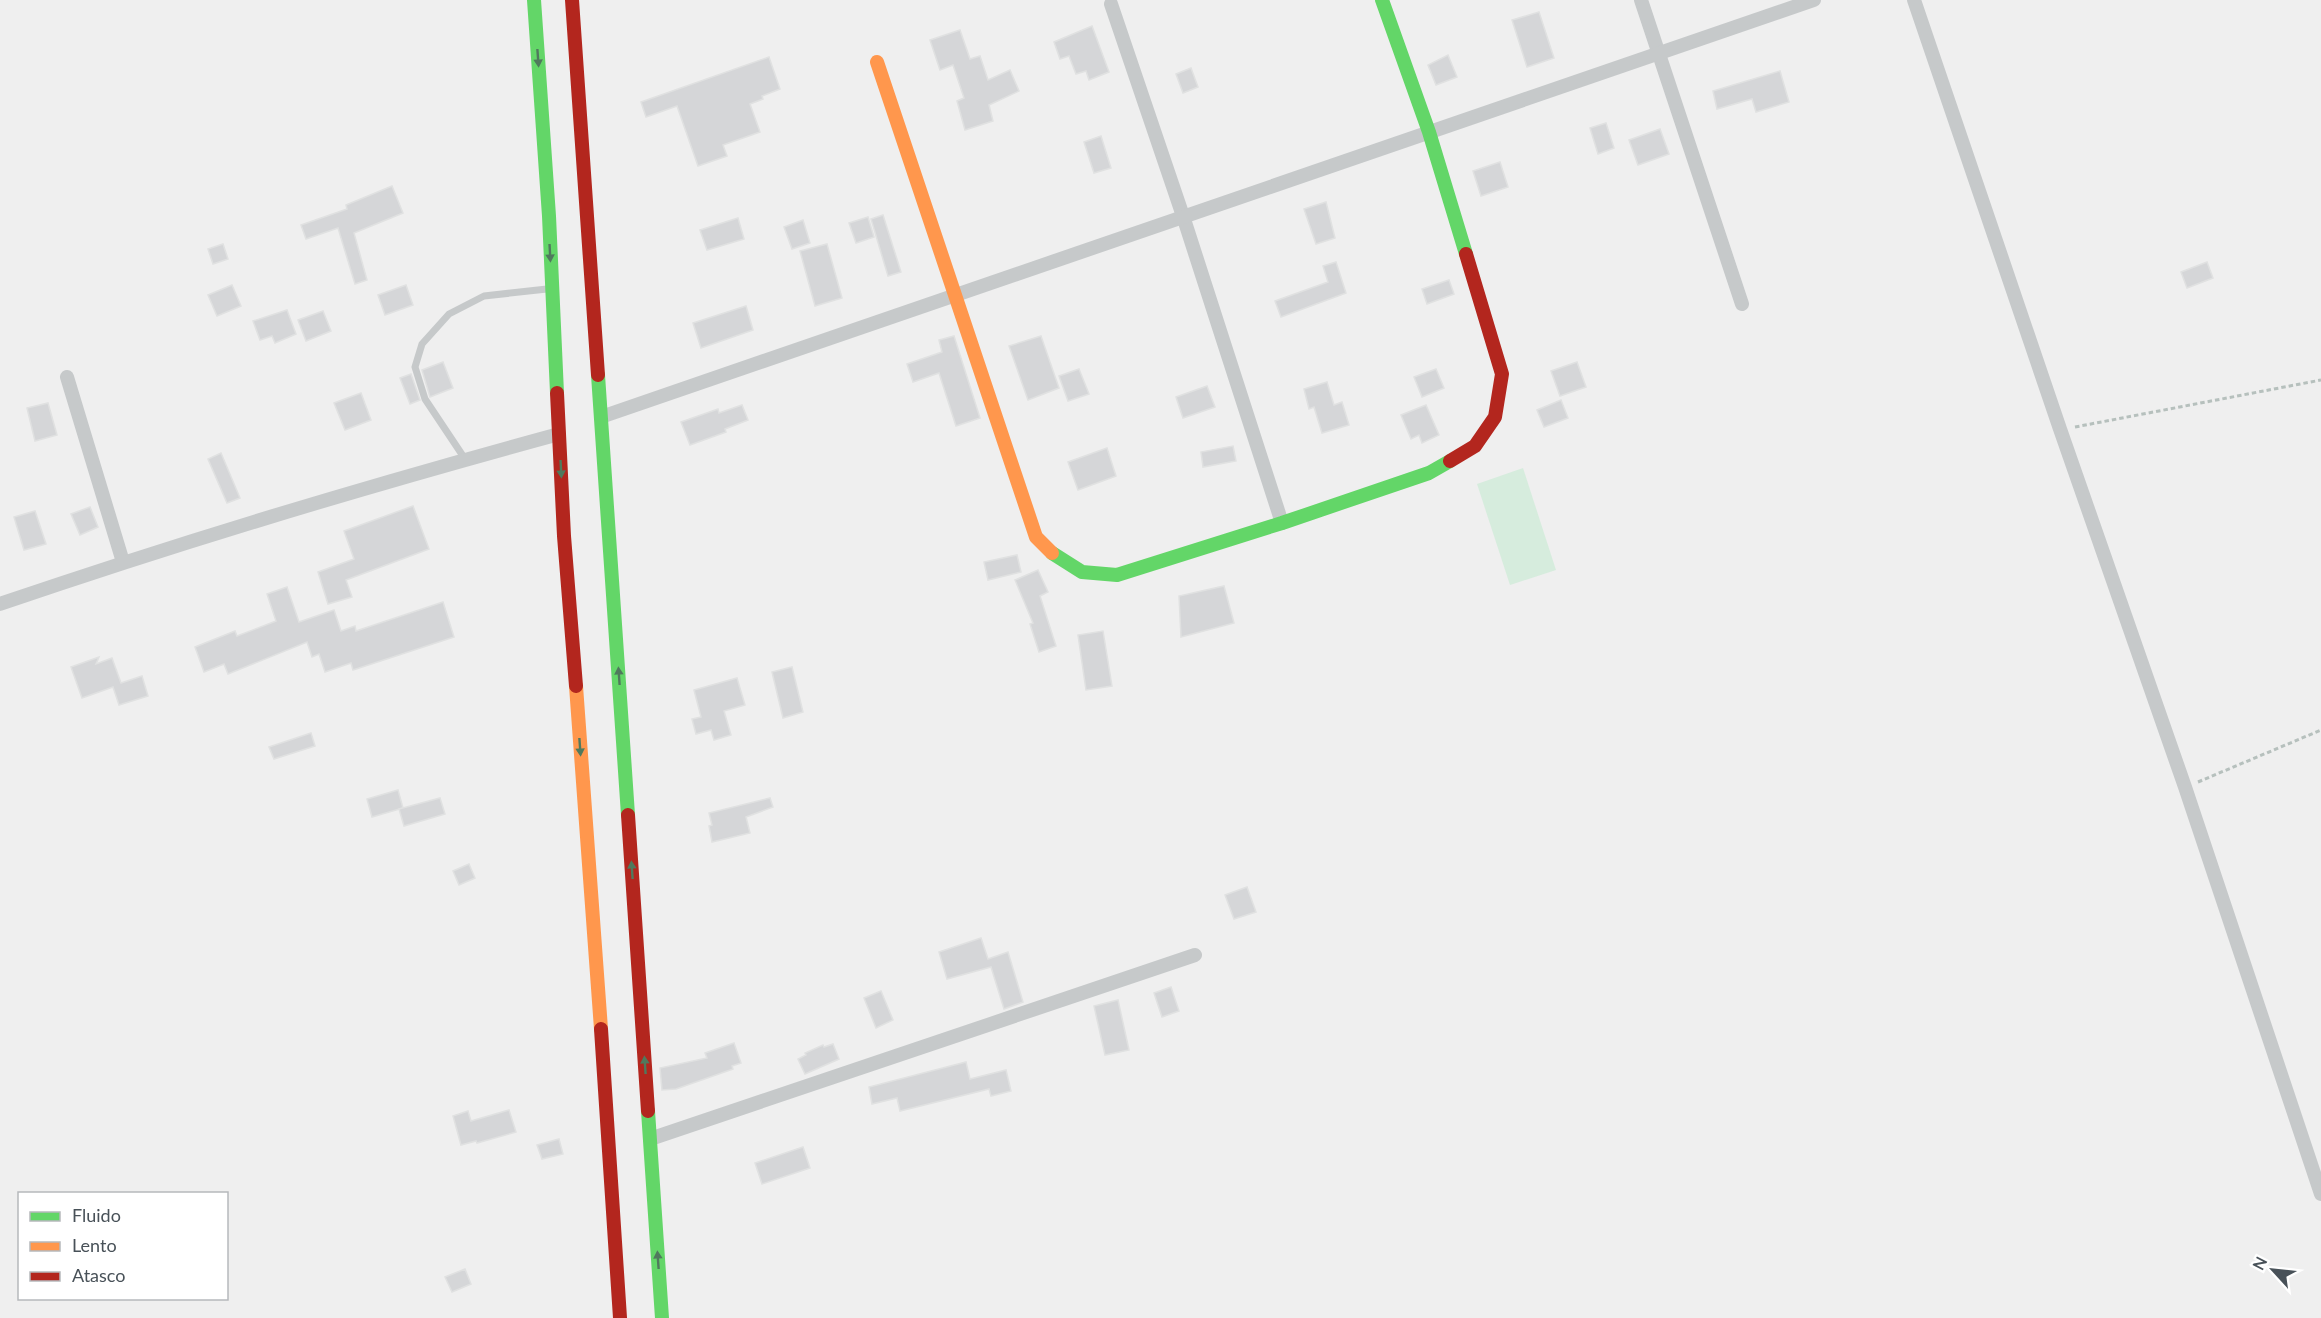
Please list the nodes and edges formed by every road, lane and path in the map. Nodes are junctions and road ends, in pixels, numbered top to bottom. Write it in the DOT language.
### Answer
graph roads {
  1 [pos="534,0"];
  2 [pos="572,0"];
  3 [pos="1382,0"];
  4 [pos="1641,0"];
  5 [pos="1814,0"];
  6 [pos="1914,0"];
  7 [pos="1111,4"];
  8 [pos="1658,53"];
  9 [pos="877,62"];
  10 [pos="1429,132"];
  11 [pos="1184,216"];
  12 [pos="552,288"];
  13 [pos="955,294"];
  14 [pos="1742,304"];
  15 [pos="67,377"];
  16 [pos="2321,380"];
  17 [pos="601,417"];
  18 [pos="2060,429"];
  19 [pos="559,434"];
  20 [pos="465,459"];
  21 [pos="1282,523"];
  22 [pos="123,562"];
  23 [pos="0,604"];
  24 [pos="2321,730"];
  25 [pos="2185,787"];
  26 [pos="1195,956"];
  27 [pos="650,1139"];
  28 [pos="2321,1194"];
  29 [pos="620,1318"];
  30 [pos="662,1318"];
  1 -- 12 [label="main road, one-way"];
  2 -- 17 [label="main road"];
  3 -- 10 [label="main road"];
  4 -- 8 [label="street"];
  5 -- 8 [label="street"];
  6 -- 18 [label="street"];
  7 -- 11 [label="street"];
  8 -- 10 [label="street"];
  8 -- 14 [label="street"];
  9 -- 13 [label="main road"];
  10 -- 11 [label="street"];
  10 -- 21 [label="main road"];
  11 -- 13 [label="street"];
  11 -- 21 [label="street"];
  12 -- 19 [label="main road"];
  12 -- 20 [label="lane"];
  13 -- 17 [label="street"];
  13 -- 21 [label="main road"];
  15 -- 22 [label="street"];
  16 -- 18 [label="path"];
  27 -- 17 [label="main road, one-way"];
  18 -- 25 [label="street"];
  19 -- 20 [label="street"];
  19 -- 29 [label="main road, one-way"];
  20 -- 22 [label="street"];
  22 -- 23 [label="street"];
  24 -- 25 [label="path"];
  25 -- 28 [label="street"];
  26 -- 27 [label="street"];
  30 -- 27 [label="main road, one-way"];
}
